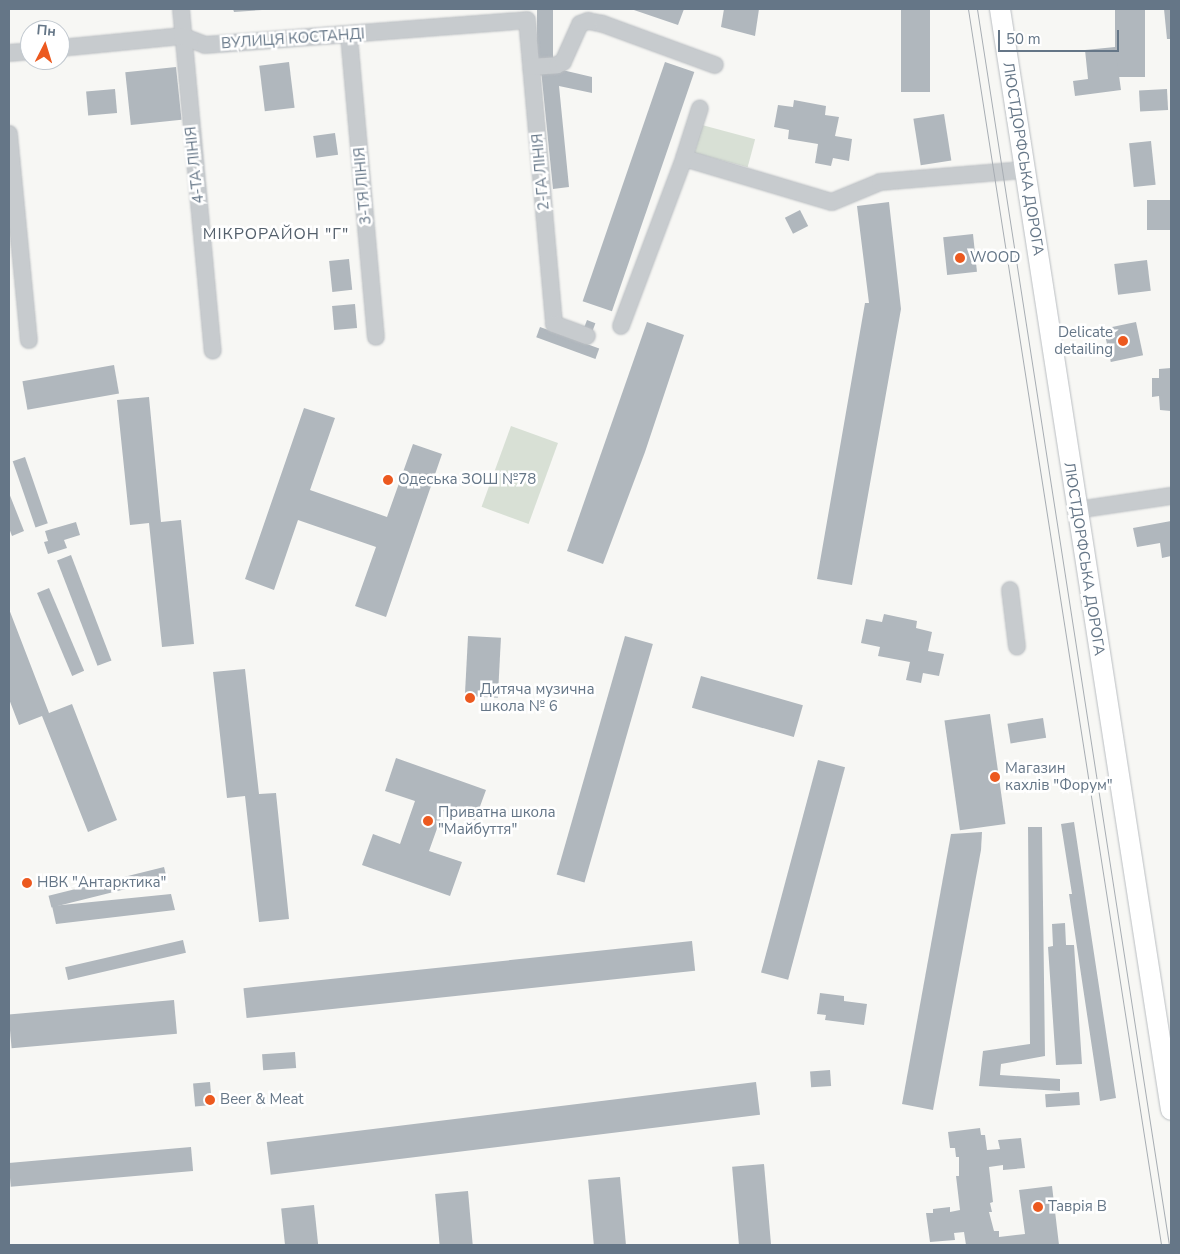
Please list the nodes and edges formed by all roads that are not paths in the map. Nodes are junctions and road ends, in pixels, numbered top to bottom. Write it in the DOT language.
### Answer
graph roads {
  1 [pos="181,9"];
  2 [pos="1000,9"];
  3 [pos="527,20"];
  4 [pos="182,36"];
  5 [pos="350,36"];
  6 [pos="70,47"];
  7 [pos="715,65"];
  8 [pos="531,67"];
  9 [pos="700,108"];
  10 [pos="9,134"];
  11 [pos="684,158"];
  12 [pos="1024,170"];
  13 [pos="621,326"];
  14 [pos="587,336"];
  15 [pos="376,337"];
  16 [pos="29,340"];
  17 [pos="213,351"];
  18 [pos="1171,496"];
  19 [pos="1077,510"];
  20 [pos="1010,590"];
  21 [pos="1017,647"];
  22 [pos="1171,1110"];
  1 -- 4 [label="street, 4-ТА ЛІНІЯ"];
  2 -- 12 [label="main road, ЛЮСТДОРФСЬКА ДОРОГА"];
  3 -- 5 [label="street, ВУЛИЦЯ КОСТАНДІ"];
  3 -- 8 [label="street, 2-ГА ЛІНІЯ"];
  4 -- 5 [label="street, ВУЛИЦЯ КОСТАНДІ"];
  4 -- 6 [label="street, ВУЛИЦЯ КОСТАНДІ"];
  4 -- 17 [label="street, 4-ТА ЛІНІЯ"];
  5 -- 15 [label="street, 3-ТЯ ЛІНІЯ"];
  7 -- 8 [label="street"];
  8 -- 14 [label="street, 2-ГА ЛІНІЯ"];
  9 -- 11 [label="street"];
  10 -- 16 [label="street"];
  11 -- 12 [label="street"];
  11 -- 13 [label="street"];
  12 -- 19 [label="main road, ЛЮСТДОРФСЬКА ДОРОГА"];
  18 -- 19 [label="street"];
  19 -- 22 [label="main road, ЛЮСТДОРФСЬКА ДОРОГА"];
  20 -- 21 [label="street"];
}
